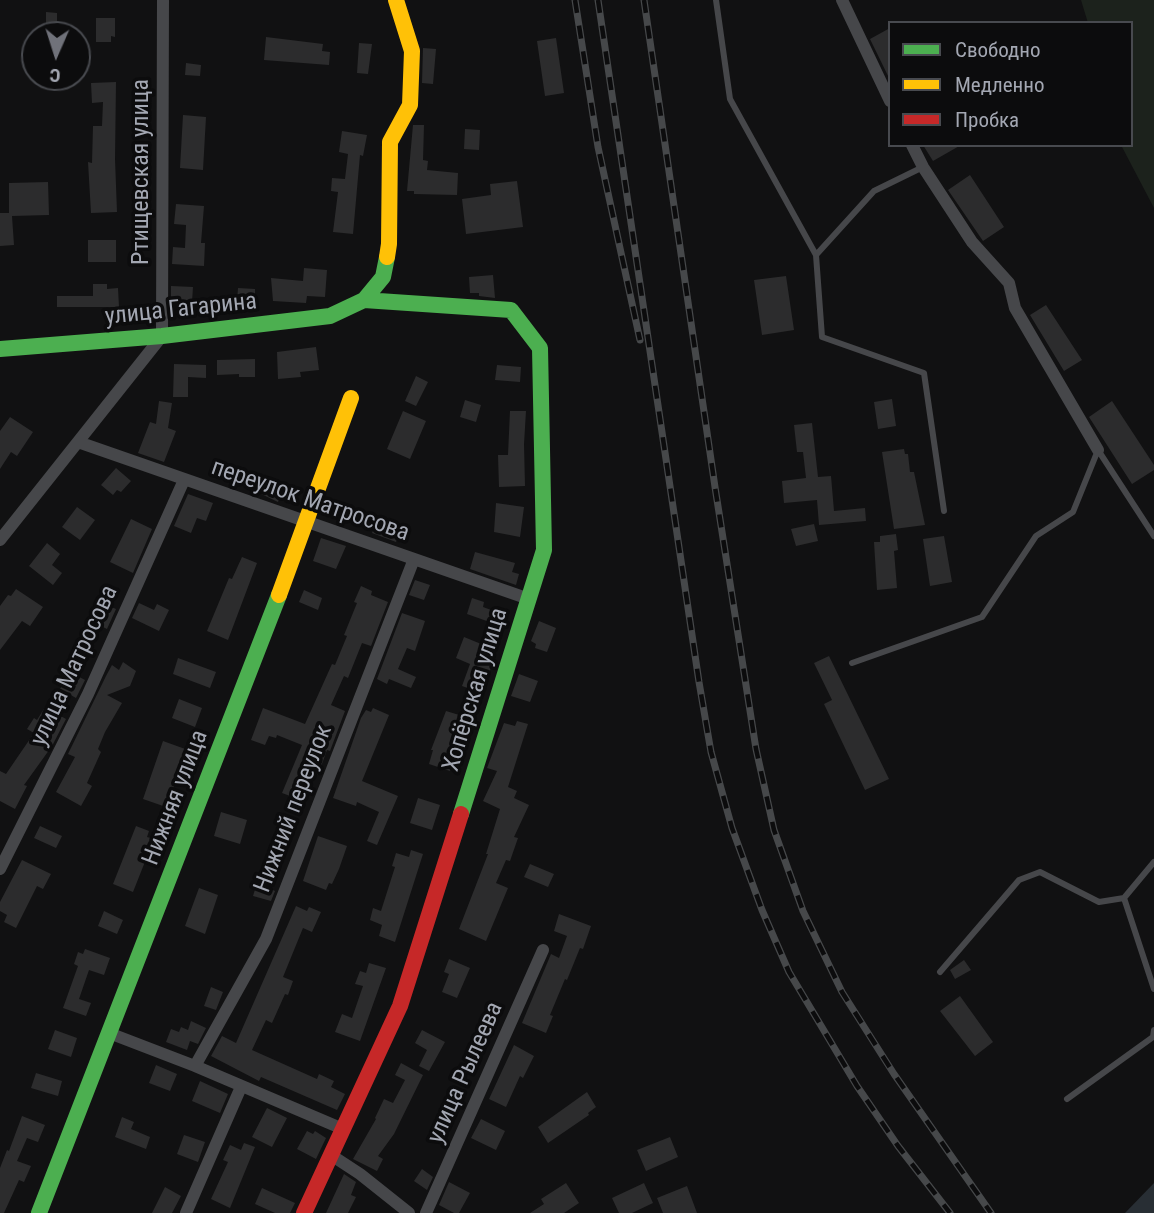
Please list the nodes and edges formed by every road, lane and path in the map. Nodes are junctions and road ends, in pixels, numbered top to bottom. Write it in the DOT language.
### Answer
graph roads {
  1 [pos="163,0"];
  2 [pos="396,0"];
  3 [pos="716,0"];
  4 [pos="842,0"];
  5 [pos="888,97"];
  6 [pos="913,147"];
  7 [pos="923,167"];
  8 [pos="816,255"];
  9 [pos="363,300"];
  10 [pos="162,336"];
  11 [pos="0,349"];
  12 [pos="351,398"];
  13 [pos="78,442"];
  14 [pos="1098,450"];
  15 [pos="184,480"];
  16 [pos="944,511"];
  17 [pos="307,522"];
  18 [pos="1154,536"];
  19 [pos="0,540"];
  20 [pos="414,559"];
  21 [pos="528,599"];
  22 [pos="852,663"];
  23 [pos="1154,862"];
  24 [pos="0,869"];
  25 [pos="1124,898"];
  26 [pos="544,950"];
  27 [pos="940,972"];
  28 [pos="1154,989"];
  29 [pos="1154,1030"];
  30 [pos="109,1034"];
  31 [pos="195,1066"];
  32 [pos="241,1087"];
  33 [pos="1067,1099"];
  34 [pos="342,1129"];
  35 [pos="331,1155"];
  36 [pos="39,1213"];
  37 [pos="186,1213"];
  38 [pos="304,1213"];
  39 [pos="409,1213"];
  40 [pos="426,1213"];
  1 -- 10 [label="street, Ртищевская улица"];
  2 -- 9 [label="street"];
  3 -- 8 [label="lane"];
  4 -- 5 [label="street"];
  6 -- 7 [label="street"];
  7 -- 8 [label="lane"];
  7 -- 14 [label="street"];
  8 -- 16 [label="lane"];
  9 -- 10 [label="street, улица Гагарина"];
  9 -- 21 [label="street, Хопёрская улица"];
  10 -- 11 [label="street, улица Гагарина"];
  10 -- 13 [label="street"];
  12 -- 17 [label="street, Нижняя улица"];
  13 -- 15 [label="street, переулок Матросова"];
  13 -- 19 [label="street"];
  14 -- 18 [label="lane"];
  14 -- 22 [label="lane"];
  15 -- 17 [label="street, переулок Матросова"];
  15 -- 24 [label="street, улица Матросова"];
  17 -- 20 [label="street, переулок Матросова"];
  17 -- 30 [label="street, Нижняя улица"];
  20 -- 21 [label="street, переулок Матросова"];
  20 -- 31 [label="street, Нижний переулок"];
  21 -- 34 [label="street, Хопёрская улица"];
  23 -- 25 [label="lane"];
  25 -- 27 [label="lane"];
  25 -- 28 [label="lane"];
  26 -- 40 [label="street, улица Рылеева"];
  29 -- 33 [label="lane"];
  30 -- 31 [label="street"];
  30 -- 36 [label="street, Нижняя улица"];
  31 -- 32 [label="street"];
  32 -- 34 [label="street"];
  32 -- 37 [label="street"];
  34 -- 35 [label="street, Хопёрская улица"];
  35 -- 38 [label="street, Хопёрская улица"];
  35 -- 39 [label="street"];
}
